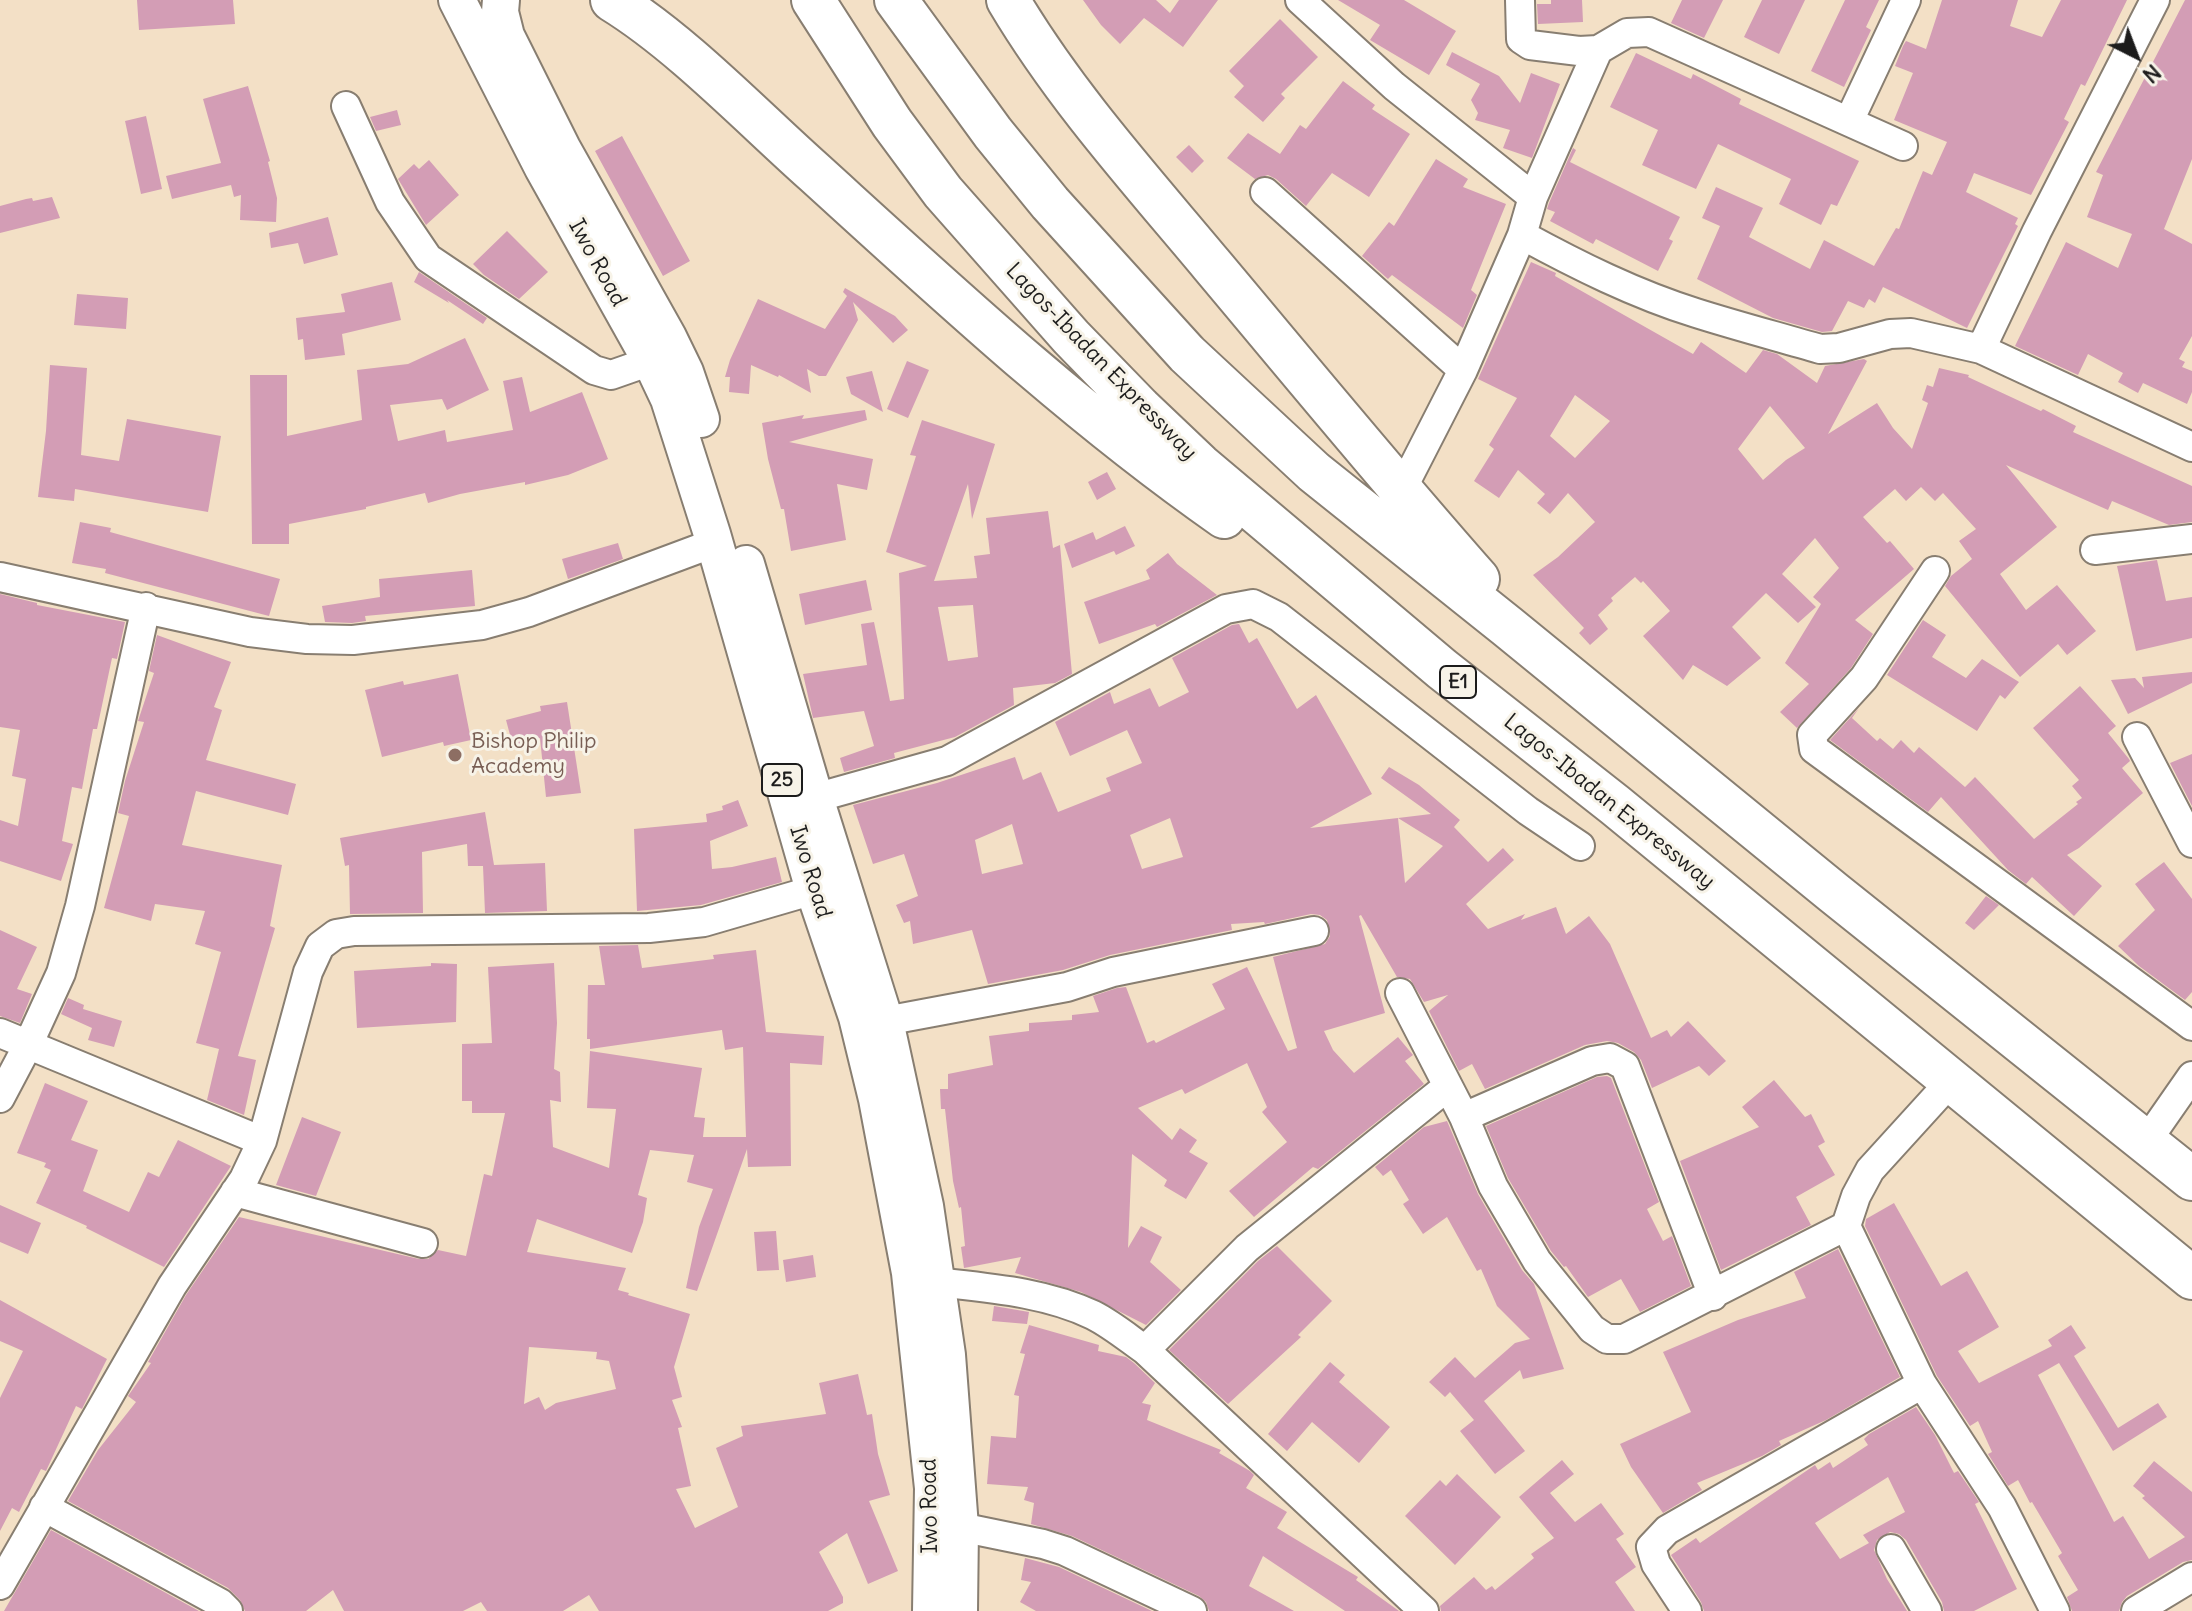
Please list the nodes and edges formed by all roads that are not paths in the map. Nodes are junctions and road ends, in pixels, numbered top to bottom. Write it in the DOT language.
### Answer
graph roads {
  1 [pos="457,0"];
  2 [pos="501,0"];
  3 [pos="612,0"];
  4 [pos="813,0"];
  5 [pos="896,0"];
  6 [pos="1008,0"];
  7 [pos="1300,0"];
  8 [pos="1520,0"];
  9 [pos="1906,0"];
  10 [pos="2155,0"];
  11 [pos="1598,50"];
  12 [pos="346,106"];
  13 [pos="1849,121"];
  14 [pos="1903,146"];
  15 [pos="1265,192"];
  16 [pos="1533,197"];
  17 [pos="1522,235"];
  18 [pos="1981,349"];
  19 [pos="651,361"];
  20 [pos="1463,370"];
  21 [pos="2192,447"];
  22 [pos="1401,491"];
  23 [pos="2192,539"];
  24 [pos="714,543"];
  25 [pos="2095,550"];
  26 [pos="1935,571"];
  27 [pos="0,577"];
  28 [pos="146,607"];
  29 [pos="1508,627"];
  30 [pos="1442,669"];
  31 [pos="2137,737"];
  32 [pos="815,798"];
  33 [pos="2192,843"];
  34 [pos="1580,846"];
  35 [pos="814,890"];
  36 [pos="1314,931"];
  37 [pos="1400,993"];
  38 [pos="885,1021"];
  39 [pos="2192,1026"];
  40 [pos="0,1033"];
  41 [pos="28,1045"];
  42 [pos="2192,1076"];
  43 [pos="1951,1081"];
  44 [pos="1447,1087"];
  45 [pos="0,1098"];
  46 [pos="1464,1117"];
  47 [pos="262,1141"];
  48 [pos="2146,1142"];
  49 [pos="2192,1179"];
  50 [pos="235,1192"];
  51 [pos="1846,1226"];
  52 [pos="423,1243"];
  53 [pos="2192,1278"];
  54 [pos="936,1282"];
  55 [pos="1713,1296"];
  56 [pos="1145,1350"];
  57 [pos="1922,1384"];
  58 [pos="44,1507"];
  59 [pos="960,1527"];
  60 [pos="1891,1549"];
  61 [pos="2192,1577"];
  62 [pos="0,1585"];
  63 [pos="228,1611"];
  64 [pos="931,1611"];
  65 [pos="959,1611"];
  66 [pos="1192,1611"];
  67 [pos="1424,1611"];
  68 [pos="1687,1611"];
  69 [pos="1927,1611"];
  70 [pos="2055,1611"];
  71 [pos="2136,1611"];
  1 -- 19 [label="main road, Iwo Road / 25"];
  2 -- 32 [label="main road, Iwo Road"];
  3 -- 30 [label="highway"];
  4 -- 30 [label="highway, Lagos-Ibadan Expressway / E1"];
  5 -- 29 [label="highway"];
  6 -- 22 [label="highway"];
  7 -- 16 [label="street"];
  8 -- 11 [label="street"];
  9 -- 13 [label="street"];
  10 -- 18 [label="street"];
  11 -- 13 [label="street"];
  11 -- 16 [label="street"];
  12 -- 19 [label="street"];
  13 -- 14 [label="street"];
  15 -- 20 [label="street"];
  16 -- 17 [label="street"];
  17 -- 18 [label="street"];
  17 -- 20 [label="street"];
  18 -- 21 [label="street"];
  19 -- 24 [label="main road, Iwo Road / 25"];
  20 -- 22 [label="street"];
  22 -- 29 [label="highway"];
  23 -- 25 [label="street"];
  24 -- 28 [label="street"];
  24 -- 35 [label="main road, Iwo Road / 25"];
  26 -- 39 [label="street"];
  27 -- 28 [label="street"];
  28 -- 41 [label="street"];
  29 -- 48 [label="highway"];
  30 -- 43 [label="highway, Lagos-Ibadan Expressway / E1"];
  31 -- 33 [label="street"];
  32 -- 34 [label="street"];
  32 -- 38 [label="main road, Iwo Road"];
  35 -- 47 [label="street"];
  35 -- 64 [label="main road, Iwo Road / 25"];
  36 -- 38 [label="street"];
  37 -- 44 [label="street"];
  38 -- 54 [label="main road, Iwo Road"];
  40 -- 41 [label="street"];
  41 -- 45 [label="street"];
  41 -- 47 [label="street"];
  42 -- 48 [label="street"];
  43 -- 51 [label="street"];
  43 -- 53 [label="highway, Lagos-Ibadan Expressway / E1"];
  44 -- 46 [label="street"];
  44 -- 56 [label="street"];
  46 -- 55 [label="street"];
  46 -- 55 [label="street"];
  47 -- 50 [label="street"];
  48 -- 49 [label="highway"];
  50 -- 52 [label="street"];
  50 -- 58 [label="street"];
  51 -- 55 [label="street"];
  51 -- 57 [label="street"];
  54 -- 56 [label="street"];
  54 -- 59 [label="main road, Iwo Road"];
  56 -- 67 [label="street"];
  57 -- 68 [label="street"];
  57 -- 70 [label="street"];
  58 -- 62 [label="street"];
  58 -- 63 [label="street"];
  59 -- 65 [label="main road, Iwo Road"];
  59 -- 66 [label="street"];
  60 -- 69 [label="street"];
  61 -- 71 [label="street"];
}
